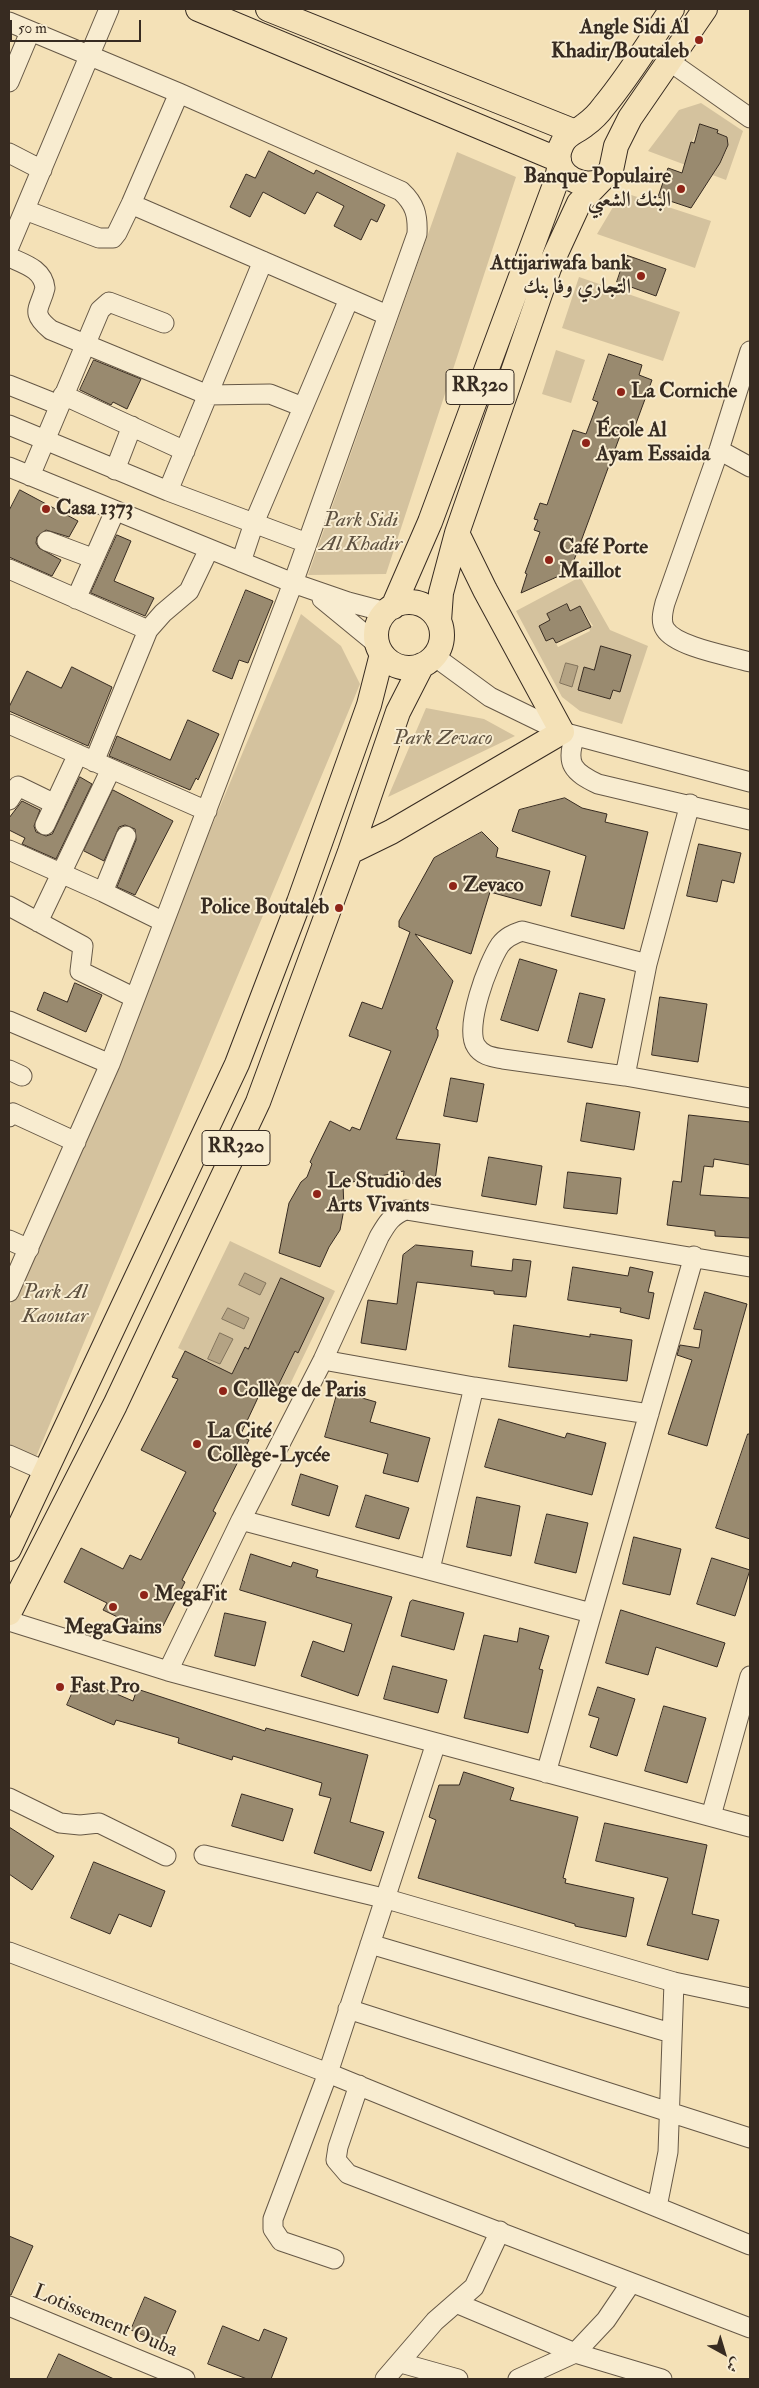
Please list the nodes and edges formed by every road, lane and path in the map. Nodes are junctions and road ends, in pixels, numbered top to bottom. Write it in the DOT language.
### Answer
graph roads {
  1 [pos="109,9"];
  2 [pos="198,9"];
  3 [pos="268,9"];
  4 [pos="672,9"];
  5 [pos="705,9"];
  6 [pos="9,22"];
  7 [pos="30,32"];
  8 [pos="90,58"];
  9 [pos="669,61"];
  10 [pos="9,82"];
  11 [pos="179,93"];
  12 [pos="750,118"];
  13 [pos="576,131"];
  14 [pos="9,153"];
  15 [pos="615,154"];
  16 [pos="559,162"];
  17 [pos="42,170"];
  18 [pos="598,182"];
  19 [pos="131,204"];
  20 [pos="25,210"];
  21 [pos="9,247"];
  22 [pos="9,257"];
  23 [pos="263,262"];
  24 [pos="349,299"];
  25 [pos="387,315"];
  26 [pos="164,323"];
  27 [pos="84,344"];
  28 [pos="750,351"];
  29 [pos="9,385"];
  30 [pos="208,395"];
  31 [pos="61,400"];
  32 [pos="303,407"];
  33 [pos="9,425"];
  34 [pos="132,426"];
  35 [pos="44,441"];
  36 [pos="185,450"];
  37 [pos="719,450"];
  38 [pos="750,466"];
  39 [pos="9,467"];
  40 [pos="115,470"];
  41 [pos="30,476"];
  42 [pos="168,492"];
  43 [pos="115,511"];
  44 [pos="254,523"];
  45 [pos="457,533"];
  46 [pos="47,540"];
  47 [pos="307,543"];
  48 [pos="208,549"];
  49 [pos="92,558"];
  50 [pos="241,562"];
  51 [pos="9,569"];
  52 [pos="301,586"];
  53 [pos="76,599"];
  54 [pos="389,609"];
  55 [pos="439,621"];
  56 [pos="148,630"];
  57 [pos="380,649"];
  58 [pos="428,660"];
  59 [pos="750,662"];
  60 [pos="9,724"];
  61 [pos="568,734"];
  62 [pos="94,762"];
  63 [pos="750,782"];
  64 [pos="9,800"];
  65 [pos="55,804"];
  66 [pos="690,804"];
  67 [pos="207,811"];
  68 [pos="750,820"];
  69 [pos="44,826"];
  70 [pos="126,836"];
  71 [pos="350,852"];
  72 [pos="10,855"];
  73 [pos="62,874"];
  74 [pos="103,892"];
  75 [pos="9,906"];
  76 [pos="38,922"];
  77 [pos="164,922"];
  78 [pos="647,964"];
  79 [pos="135,998"];
  80 [pos="9,1021"];
  81 [pos="110,1064"];
  82 [pos="624,1076"];
  83 [pos="750,1098"];
  84 [pos="9,1117"];
  85 [pos="76,1142"];
  86 [pos="9,1240"];
  87 [pos="29,1249"];
  88 [pos="694,1256"];
  89 [pos="750,1267"];
  90 [pos="9,1292"];
  91 [pos="324,1360"];
  92 [pos="474,1387"];
  93 [pos="649,1414"];
  94 [pos="9,1455"];
  95 [pos="45,1471"];
  96 [pos="241,1520"];
  97 [pos="9,1550"];
  98 [pos="430,1569"];
  99 [pos="9,1613"];
  100 [pos="591,1613"];
  101 [pos="9,1622"];
  102 [pos="168,1671"];
  103 [pos="750,1676"];
  104 [pos="436,1743"];
  105 [pos="546,1773"];
  106 [pos="9,1798"];
  107 [pos="711,1816"];
  108 [pos="750,1827"];
  109 [pos="204,1855"];
  110 [pos="166,1856"];
  111 [pos="386,1898"];
  112 [pos="370,1944"];
  113 [pos="9,1952"];
  114 [pos="674,1982"];
  115 [pos="750,1998"];
  116 [pos="348,2009"];
  117 [pos="671,2033"];
  118 [pos="328,2073"];
  119 [pos="359,2085"];
  120 [pos="668,2113"];
  121 [pos="750,2138"];
  122 [pos="657,2207"];
  123 [pos="500,2231"];
  124 [pos="750,2245"];
  125 [pos="334,2259"];
  126 [pos="631,2283"];
  127 [pos="456,2303"];
  128 [pos="9,2306"];
  129 [pos="750,2328"];
  130 [pos="575,2353"];
  131 [pos="401,2363"];
  132 [pos="185,2379"];
  133 [pos="385,2379"];
  134 [pos="458,2379"];
  135 [pos="518,2379"];
  136 [pos="662,2379"];
  1 -- 8 [label="street"];
  2 -- 16 [label="main road"];
  3 -- 13 [label="main road"];
  4 -- 13 [label="main road, RR320"];
  5 -- 9 [label="main road, RR320"];
  6 -- 7 [label="street"];
  7 -- 8 [label="street"];
  7 -- 10 [label="street"];
  8 -- 11 [label="street"];
  8 -- 17 [label="street"];
  9 -- 12 [label="street"];
  9 -- 15 [label="main road, RR320"];
  11 -- 19 [label="street"];
  11 -- 25 [label="street"];
  13 -- 15 [label="main road"];
  13 -- 16 [label="main road, RR320"];
  14 -- 17 [label="street"];
  15 -- 18 [label="main road, RR320"];
  16 -- 18 [label="main road"];
  16 -- 54 [label="main road, RR320"];
  17 -- 20 [label="street"];
  18 -- 45 [label="main road, RR320"];
  19 -- 20 [label="street"];
  19 -- 23 [label="street"];
  20 -- 21 [label="street"];
  22 -- 27 [label="street"];
  23 -- 24 [label="street"];
  23 -- 30 [label="street"];
  24 -- 25 [label="street"];
  24 -- 32 [label="street"];
  25 -- 47 [label="street"];
  26 -- 27 [label="street"];
  27 -- 30 [label="street"];
  27 -- 31 [label="street"];
  28 -- 37 [label="street"];
  29 -- 31 [label="street"];
  30 -- 32 [label="street"];
  30 -- 36 [label="street"];
  31 -- 34 [label="street"];
  31 -- 35 [label="street"];
  32 -- 44 [label="street"];
  33 -- 35 [label="street"];
  34 -- 36 [label="street"];
  34 -- 40 [label="street"];
  35 -- 40 [label="street"];
  35 -- 41 [label="street"];
  36 -- 42 [label="street"];
  37 -- 38 [label="street"];
  37 -- 59 [label="street"];
  39 -- 41 [label="street"];
  40 -- 42 [label="street"];
  41 -- 43 [label="street"];
  42 -- 44 [label="street"];
  43 -- 48 [label="street"];
  43 -- 49 [label="street"];
  44 -- 47 [label="street"];
  44 -- 50 [label="street"];
  45 -- 55 [label="main road, RR320"];
  45 -- 61 [label="main road"];
  46 -- 49 [label="street"];
  47 -- 52 [label="street"];
  48 -- 50 [label="street"];
  48 -- 56 [label="street"];
  49 -- 53 [label="street"];
  50 -- 52 [label="street"];
  51 -- 53 [label="street"];
  52 -- 54 [label="street"];
  52 -- 57 [label="street"];
  52 -- 67 [label="street"];
  53 -- 56 [label="street"];
  54 -- 55 [label="main road"];
  54 -- 57 [label="main road, RR320"];
  55 -- 58 [label="main road, RR320"];
  56 -- 62 [label="street"];
  57 -- 58 [label="main road"];
  57 -- 95 [label="main road, RR320"];
  58 -- 61 [label="street"];
  58 -- 71 [label="main road, RR320"];
  60 -- 62 [label="street"];
  61 -- 63 [label="street"];
  61 -- 66 [label="street"];
  61 -- 71 [label="main road"];
  62 -- 65 [label="street"];
  62 -- 67 [label="street"];
  62 -- 73 [label="street"];
  64 -- 65 [label="street"];
  65 -- 69 [label="street"];
  66 -- 68 [label="street"];
  66 -- 78 [label="street"];
  67 -- 77 [label="street"];
  70 -- 74 [label="street"];
  71 -- 99 [label="main road, RR320"];
  72 -- 73 [label="street"];
  73 -- 74 [label="street"];
  73 -- 76 [label="street"];
  74 -- 77 [label="street"];
  75 -- 76 [label="street"];
  76 -- 79 [label="street"];
  77 -- 79 [label="street"];
  78 -- 82 [label="street"];
  78 -- 82 [label="street"];
  79 -- 81 [label="street"];
  80 -- 81 [label="street"];
  81 -- 85 [label="street"];
  82 -- 83 [label="street"];
  84 -- 85 [label="street"];
  85 -- 87 [label="street"];
  86 -- 87 [label="street"];
  87 -- 90 [label="street"];
  88 -- 89 [label="street"];
  88 -- 91 [label="street"];
  88 -- 93 [label="street"];
  91 -- 92 [label="street"];
  91 -- 96 [label="street"];
  92 -- 93 [label="street"];
  92 -- 98 [label="street"];
  93 -- 100 [label="street"];
  94 -- 95 [label="street"];
  95 -- 97 [label="main road, RR320"];
  96 -- 98 [label="street"];
  96 -- 102 [label="street"];
  98 -- 100 [label="street"];
  100 -- 105 [label="street"];
  101 -- 102 [label="street"];
  102 -- 104 [label="street"];
  103 -- 107 [label="street"];
  104 -- 105 [label="street"];
  104 -- 111 [label="street"];
  105 -- 107 [label="street"];
  106 -- 110 [label="street"];
  107 -- 108 [label="street"];
  109 -- 111 [label="street"];
  111 -- 112 [label="street"];
  111 -- 114 [label="street"];
  112 -- 116 [label="street"];
  112 -- 117 [label="street"];
  113 -- 118 [label="street"];
  114 -- 115 [label="street"];
  114 -- 117 [label="street"];
  116 -- 118 [label="street"];
  116 -- 120 [label="street"];
  117 -- 120 [label="street"];
  118 -- 119 [label="street"];
  118 -- 125 [label="street"];
  119 -- 122 [label="street"];
  119 -- 123 [label="street"];
  120 -- 121 [label="street"];
  120 -- 122 [label="street"];
  122 -- 124 [label="street"];
  123 -- 126 [label="street"];
  123 -- 127 [label="street"];
  126 -- 129 [label="street"];
  126 -- 130 [label="street"];
  127 -- 130 [label="street"];
  127 -- 131 [label="street"];
  128 -- 132 [label="street, Lotissement Ouba"];
  130 -- 135 [label="street"];
  130 -- 136 [label="street"];
  131 -- 133 [label="street"];
  131 -- 134 [label="street"];
}
